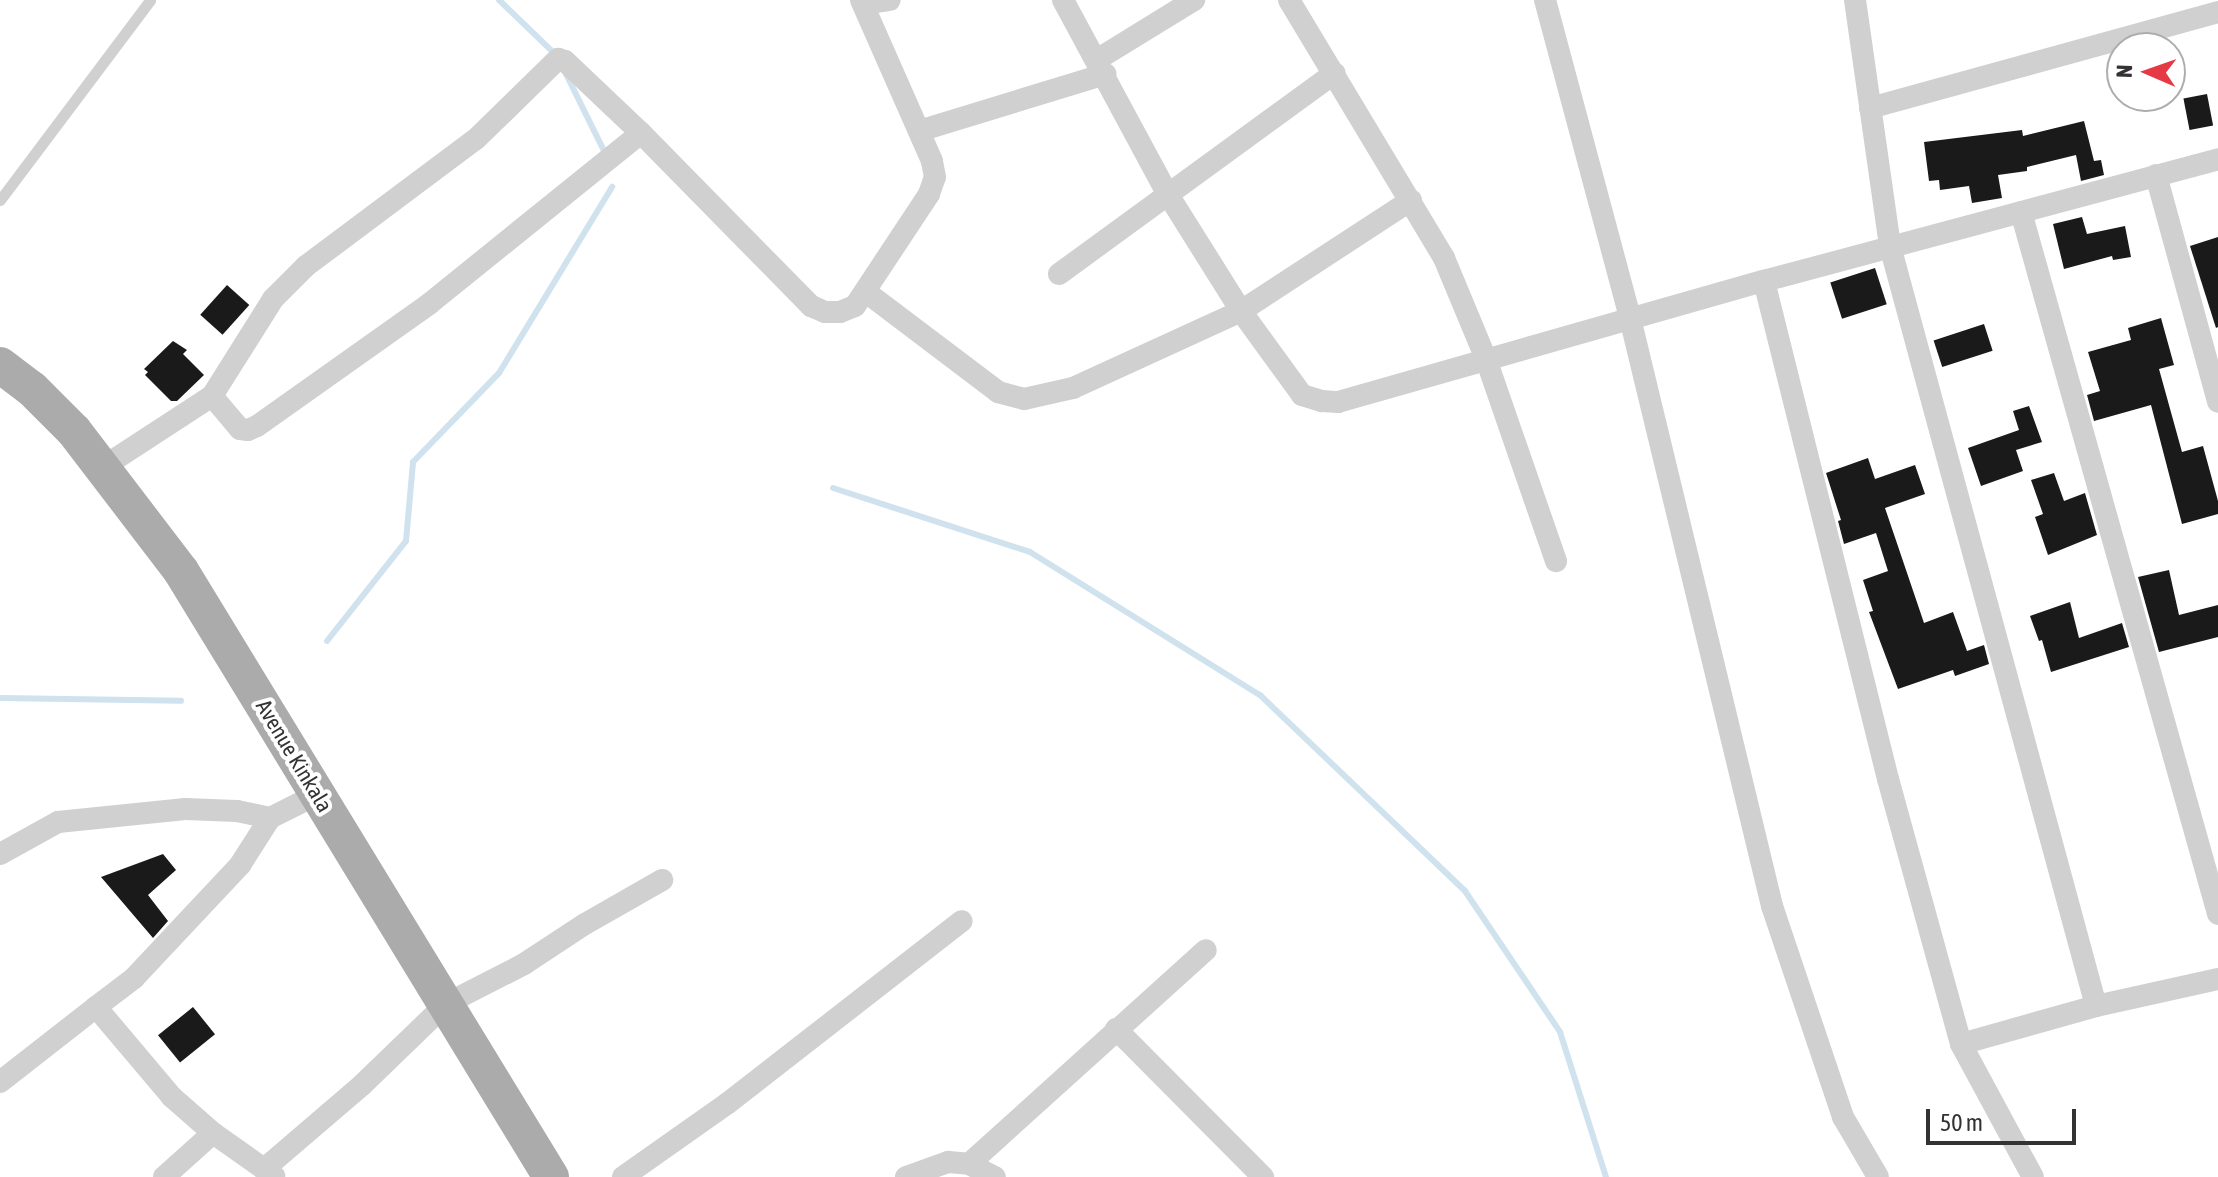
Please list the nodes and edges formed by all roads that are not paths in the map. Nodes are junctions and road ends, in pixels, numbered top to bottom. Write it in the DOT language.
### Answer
graph roads {
  1 [pos="150,0"];
  2 [pos="890,0"];
  3 [pos="1063,0"];
  4 [pos="1194,0"];
  5 [pos="1289,0"];
  6 [pos="1545,0"];
  7 [pos="1855,0"];
  8 [pos="862,2"];
  9 [pos="2218,12"];
  10 [pos="1101,66"];
  11 [pos="1335,73"];
  12 [pos="1870,108"];
  13 [pos="919,131"];
  14 [pos="641,133"];
  15 [pos="2218,159"];
  16 [pos="2156,175"];
  17 [pos="1167,193"];
  18 [pos="0,200"];
  19 [pos="1411,200"];
  20 [pos="2021,212"];
  21 [pos="1890,246"];
  22 [pos="1059,274"];
  23 [pos="1764,281"];
  24 [pos="866,292"];
  25 [pos="1241,311"];
  26 [pos="1630,318"];
  27 [pos="1486,359"];
  28 [pos="0,365"];
  29 [pos="212,396"];
  30 [pos="2218,402"];
  31 [pos="103,467"];
  32 [pos="1556,561"];
  33 [pos="316,795"];
  34 [pos="270,818"];
  35 [pos="0,854"];
  36 [pos="662,880"];
  37 [pos="2218,914"];
  38 [pos="962,921"];
  39 [pos="1206,950"];
  40 [pos="2218,979"];
  41 [pos="446,1004"];
  42 [pos="2096,1006"];
  43 [pos="96,1007"];
  44 [pos="1116,1029"];
  45 [pos="1961,1044"];
  46 [pos="0,1082"];
  47 [pos="213,1133"];
  48 [pos="969,1164"];
  49 [pos="269,1173"];
  50 [pos="164,1177"];
  51 [pos="551,1177"];
  52 [pos="623,1177"];
  53 [pos="906,1177"];
  54 [pos="995,1177"];
  55 [pos="1263,1177"];
  56 [pos="1878,1177"];
  57 [pos="2033,1177"];
  1 -- 18 [label="lane"];
  2 -- 8 [label="street"];
  3 -- 10 [label="street"];
  4 -- 10 [label="street"];
  5 -- 11 [label="street"];
  6 -- 26 [label="street"];
  7 -- 12 [label="street"];
  8 -- 13 [label="street"];
  9 -- 12 [label="street"];
  10 -- 13 [label="street"];
  10 -- 17 [label="street"];
  11 -- 17 [label="street"];
  11 -- 19 [label="street"];
  12 -- 21 [label="street"];
  13 -- 24 [label="street"];
  14 -- 24 [label="street"];
  14 -- 29 [label="street"];
  14 -- 29 [label="street"];
  15 -- 16 [label="street"];
  16 -- 20 [label="street"];
  16 -- 30 [label="street"];
  17 -- 22 [label="street"];
  17 -- 25 [label="street"];
  19 -- 25 [label="street"];
  19 -- 27 [label="street"];
  20 -- 21 [label="street"];
  20 -- 37 [label="street"];
  21 -- 23 [label="street"];
  21 -- 42 [label="street"];
  23 -- 26 [label="street"];
  23 -- 45 [label="street"];
  24 -- 25 [label="street"];
  25 -- 27 [label="street"];
  26 -- 27 [label="street"];
  26 -- 56 [label="street"];
  27 -- 32 [label="street"];
  28 -- 31 [label="main road, Avenue Kinkala"];
  29 -- 31 [label="street"];
  31 -- 33 [label="main road, Avenue Kinkala"];
  33 -- 34 [label="street"];
  33 -- 41 [label="main road, Avenue Kinkala"];
  34 -- 35 [label="street"];
  34 -- 43 [label="street"];
  36 -- 41 [label="street"];
  38 -- 52 [label="street"];
  39 -- 44 [label="street"];
  40 -- 42 [label="street"];
  41 -- 49 [label="street"];
  41 -- 51 [label="main road, Avenue Kinkala"];
  42 -- 45 [label="street"];
  43 -- 46 [label="street"];
  43 -- 47 [label="street"];
  44 -- 48 [label="street"];
  44 -- 55 [label="street"];
  45 -- 57 [label="street"];
  47 -- 49 [label="street"];
  47 -- 50 [label="street"];
  48 -- 53 [label="street"];
  48 -- 54 [label="street"];
}
